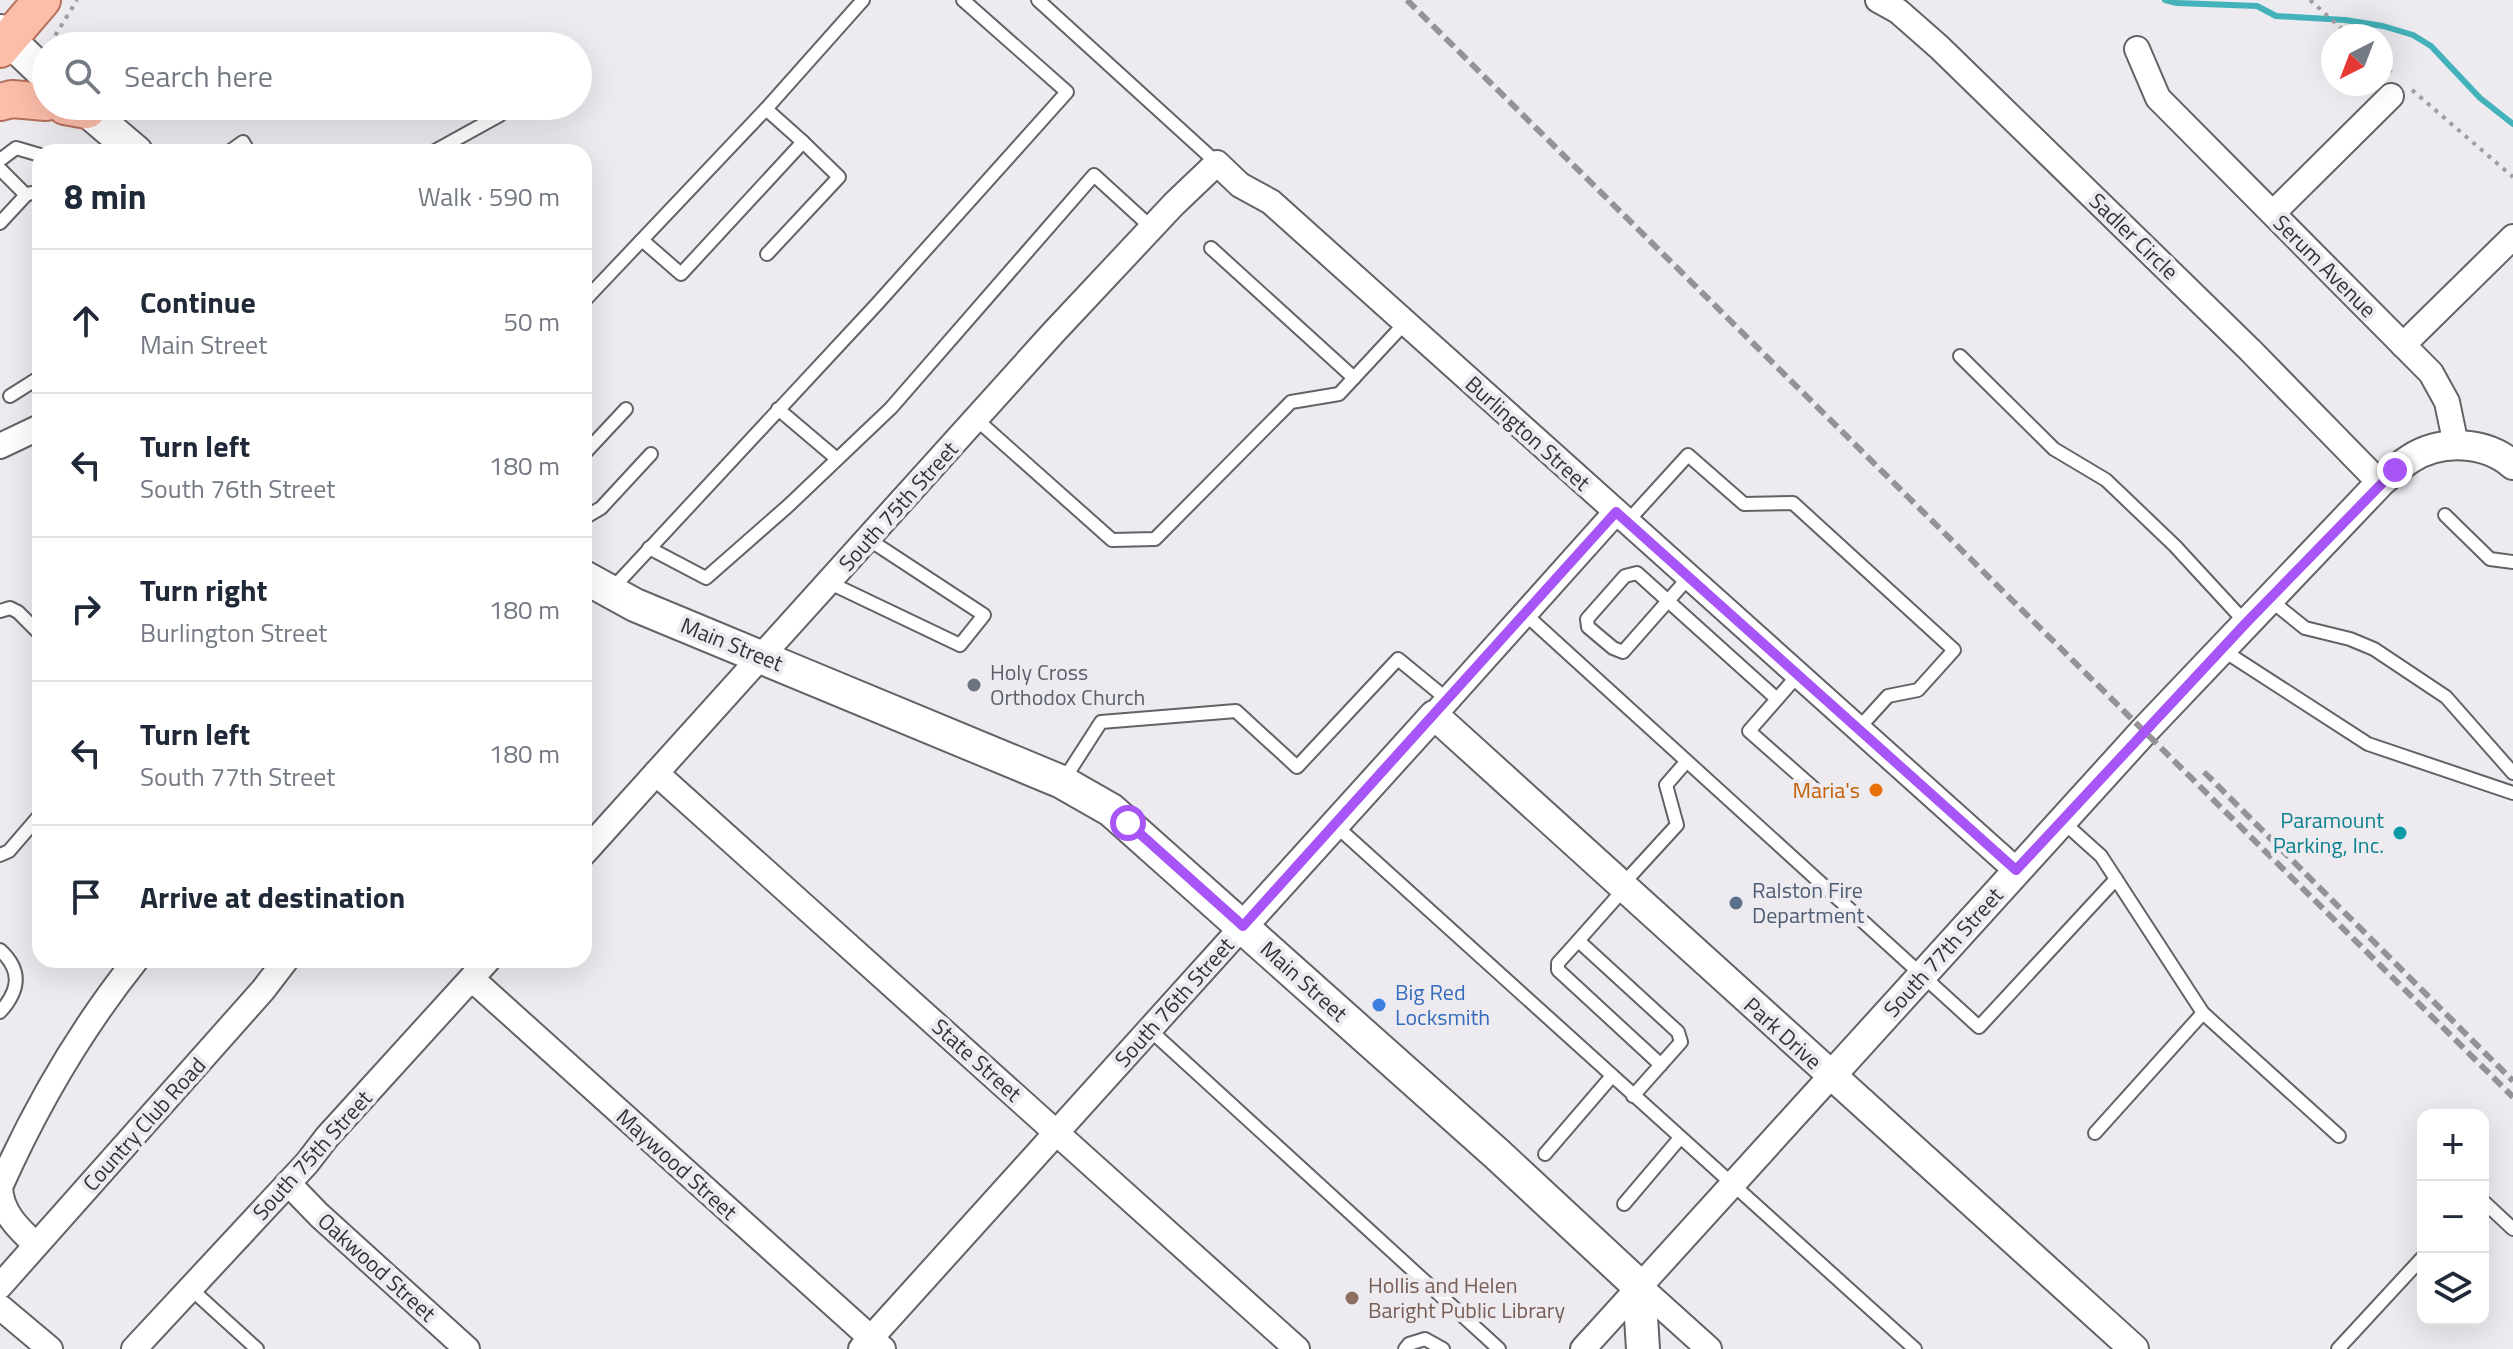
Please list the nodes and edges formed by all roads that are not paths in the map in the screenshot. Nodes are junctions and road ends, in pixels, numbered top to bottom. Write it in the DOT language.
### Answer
graph roads {
  1 [pos="42,0"];
  2 [pos="863,0"];
  3 [pos="963,0"];
  4 [pos="1038,0"];
  5 [pos="1878,0"];
  6 [pos="3,40"];
  7 [pos="2137,49"];
  8 [pos="32,64"];
  9 [pos="2401,89"];
  10 [pos="32,101"];
  11 [pos="0,102"];
  12 [pos="766,109"];
  13 [pos="95,120"];
  14 [pos="491,120"];
  15 [pos="803,142"];
  16 [pos="126,144"];
  17 [pos="447,144"];
  18 [pos="32,153"];
  19 [pos="0,160"];
  20 [pos="1217,163"];
  21 [pos="0,169"];
  22 [pos="32,193"];
  23 [pos="26,195"];
  24 [pos="2273,213"];
  25 [pos="0,223"];
  26 [pos="1152,228"];
  27 [pos="2513,237"];
  28 [pos="642,240"];
  29 [pos="1211,248"];
  30 [pos="767,254"];
  31 [pos="592,293"];
  32 [pos="1405,323"];
  33 [pos="2403,345"];
  34 [pos="1960,356"];
  35 [pos="1354,378"];
  36 [pos="32,382"];
  37 [pos="10,396"];
  38 [pos="626,409"];
  39 [pos="778,409"];
  40 [pos="976,419"];
  41 [pos="32,431"];
  42 [pos="592,445"];
  43 [pos="2456,445"];
  44 [pos="0,446"];
  45 [pos="651,454"];
  46 [pos="837,459"];
  47 [pos="2513,465"];
  48 [pos="2380,483"];
  49 [pos="592,513"];
  50 [pos="2445,515"];
  51 [pos="1622,517"];
  52 [pos="868,539"];
  53 [pos="649,548"];
  54 [pos="2513,562"];
  55 [pos="1689,577"];
  56 [pos="828,582"];
  57 [pos="597,584"];
  58 [pos="2269,599"];
  59 [pos="1668,600"];
  60 [pos="0,611"];
  61 [pos="1525,614"];
  62 [pos="2246,623"];
  63 [pos="32,626"];
  64 [pos="2221,649"];
  65 [pos="762,656"];
  66 [pos="1798,675"];
  67 [pos="1777,699"];
  68 [pos="1441,708"];
  69 [pos="1858,729"];
  70 [pos="1686,762"];
  71 [pos="656,773"];
  72 [pos="2513,773"];
  73 [pos="1062,782"];
  74 [pos="1818,792"];
  75 [pos="2513,793"];
  76 [pos="2061,820"];
  77 [pos="32,824"];
  78 [pos="1335,825"];
  79 [pos="592,844"];
  80 [pos="0,855"];
  81 [pos="2016,870"];
  82 [pos="2116,879"];
  83 [pos="1622,888"];
  84 [pos="1243,926"];
  85 [pos="1577,942"];
  86 [pos="0,950"];
  87 [pos="130,968"];
  88 [pos="280,968"];
  89 [pos="481,968"];
  90 [pos="1921,976"];
  91 [pos="472,979"];
  92 [pos="0,1012"];
  93 [pos="2203,1013"];
  94 [pos="1150,1030"];
  95 [pos="1661,1065"];
  96 [pos="1612,1076"];
  97 [pos="1830,1077"];
  98 [pos="1633,1096"];
  99 [pos="1057,1132"];
  100 [pos="2095,1133"];
  101 [pos="2339,1136"];
  102 [pos="1680,1138"];
  103 [pos="1545,1154"];
  104 [pos="288,1183"];
  105 [pos="1732,1186"];
  106 [pos="1624,1204"];
  107 [pos="2489,1207"];
  108 [pos="2513,1229"];
  109 [pos="36,1245"];
  110 [pos="2417,1263"];
  111 [pos="0,1286"];
  112 [pos="1639,1286"];
  113 [pos="190,1288"];
  114 [pos="0,1307"];
  115 [pos="871,1345"];
  116 [pos="50,1349"];
  117 [pos="134,1349"];
  118 [pos="257,1349"];
  119 [pos="467,1349"];
  120 [pos="1297,1349"];
  121 [pos="1405,1349"];
  122 [pos="1443,1349"];
  123 [pos="1499,1349"];
  124 [pos="1583,1349"];
  125 [pos="1643,1349"];
  126 [pos="1709,1349"];
  127 [pos="1915,1349"];
  128 [pos="2134,1349"];
  129 [pos="2338,1349"];
  1 -- 6 [label="main road"];
  2 -- 12 [label="lane"];
  3 -- 39 [label="lane"];
  4 -- 20 [label="lane, Burlington Street"];
  5 -- 48 [label="street, Sadler Circle"];
  6 -- 8 [label="main road"];
  7 -- 24 [label="street, Serum Avenue"];
  9 -- 24 [label="street"];
  10 -- 11 [label="main road"];
  12 -- 15 [label="lane"];
  12 -- 28 [label="lane"];
  13 -- 16 [label="main road"];
  14 -- 17 [label="lane"];
  15 -- 28 [label="lane"];
  15 -- 30 [label="lane"];
  18 -- 19 [label="lane"];
  20 -- 26 [label="street, South 75th Street"];
  20 -- 32 [label="street, Burlington Street"];
  21 -- 23 [label="lane"];
  22 -- 23 [label="lane"];
  23 -- 25 [label="lane"];
  24 -- 33 [label="street, Serum Avenue"];
  26 -- 40 [label="street, South 75th Street"];
  26 -- 46 [label="lane"];
  27 -- 33 [label="street"];
  28 -- 31 [label="lane"];
  29 -- 35 [label="lane"];
  32 -- 35 [label="lane"];
  32 -- 51 [label="street, Burlington Street"];
  33 -- 43 [label="street, Serum Avenue"];
  34 -- 62 [label="lane"];
  35 -- 40 [label="lane"];
  36 -- 37 [label="lane"];
  38 -- 42 [label="lane"];
  39 -- 46 [label="lane"];
  39 -- 53 [label="lane"];
  40 -- 52 [label="street, South 75th Street"];
  41 -- 44 [label="street"];
  43 -- 47 [label="street"];
  43 -- 48 [label="street, South 77th Street"];
  45 -- 49 [label="lane"];
  46 -- 53 [label="lane"];
  48 -- 58 [label="street, South 77th Street"];
  50 -- 54 [label="lane"];
  51 -- 55 [label="street, Burlington Street"];
  51 -- 61 [label="street, South 76th Street"];
  51 -- 69 [label="lane"];
  52 -- 56 [label="street, South 75th Street"];
  52 -- 56 [label="lane"];
  53 -- 57 [label="lane"];
  55 -- 59 [label="lane"];
  55 -- 66 [label="street, Burlington Street"];
  56 -- 65 [label="street, South 75th Street"];
  57 -- 65 [label="main road, Main Street"];
  58 -- 62 [label="street, South 77th Street"];
  58 -- 72 [label="lane"];
  59 -- 59 [label="lane"];
  59 -- 67 [label="lane"];
  60 -- 63 [label="lane"];
  61 -- 68 [label="street, South 76th Street"];
  61 -- 70 [label="lane"];
  62 -- 64 [label="street, South 77th Street"];
  64 -- 75 [label="lane"];
  64 -- 76 [label="street, South 77th Street"];
  65 -- 71 [label="street, South 75th Street"];
  65 -- 73 [label="main road, Main Street"];
  66 -- 67 [label="lane"];
  66 -- 69 [label="street, Burlington Street"];
  67 -- 74 [label="lane"];
  68 -- 73 [label="lane"];
  68 -- 78 [label="street, South 76th Street"];
  68 -- 83 [label="street, Park Drive"];
  69 -- 81 [label="street, Burlington Street"];
  70 -- 83 [label="lane"];
  70 -- 90 [label="lane"];
  71 -- 79 [label="street, South 75th Street"];
  71 -- 99 [label="street, State Street"];
  73 -- 84 [label="main road, Main Street"];
  76 -- 81 [label="street, South 77th Street"];
  76 -- 82 [label="lane"];
  77 -- 80 [label="lane"];
  78 -- 84 [label="street, South 76th Street"];
  78 -- 96 [label="lane"];
  81 -- 90 [label="street, South 77th Street"];
  82 -- 90 [label="lane"];
  82 -- 93 [label="lane"];
  83 -- 85 [label="lane"];
  83 -- 97 [label="street, Park Drive"];
  84 -- 94 [label="street, South 76th Street"];
  84 -- 112 [label="main road, Main Street"];
  85 -- 95 [label="lane"];
  85 -- 95 [label="lane"];
  86 -- 92 [label="lane"];
  87 -- 109 [label="street"];
  88 -- 109 [label="street, Country Club Road"];
  89 -- 91 [label="street, South 75th Street"];
  90 -- 97 [label="street, South 77th Street"];
  91 -- 104 [label="street, South 75th Street"];
  91 -- 115 [label="street, Maywood Street"];
  93 -- 100 [label="lane"];
  93 -- 101 [label="lane"];
  94 -- 99 [label="street, South 76th Street"];
  94 -- 123 [label="lane"];
  95 -- 98 [label="lane"];
  96 -- 98 [label="lane"];
  96 -- 103 [label="lane"];
  97 -- 105 [label="street, South 77th Street"];
  97 -- 128 [label="street, Park Drive"];
  98 -- 102 [label="lane"];
  99 -- 115 [label="street, South 76th Street"];
  99 -- 120 [label="street, State Street"];
  102 -- 105 [label="lane"];
  102 -- 106 [label="lane"];
  104 -- 113 [label="street, South 75th Street"];
  104 -- 119 [label="street, Oakwood Street"];
  105 -- 112 [label="street, South 77th Street"];
  105 -- 127 [label="lane"];
  107 -- 108 [label="lane"];
  109 -- 111 [label="street, Country Club Road"];
  110 -- 129 [label="lane"];
  112 -- 124 [label="street, South 77th Street"];
  112 -- 125 [label="main road"];
  112 -- 126 [label="street, Main Street"];
  113 -- 117 [label="street, South 75th Street"];
  113 -- 118 [label="lane"];
  114 -- 116 [label="street"];
  121 -- 122 [label="lane"];
}
